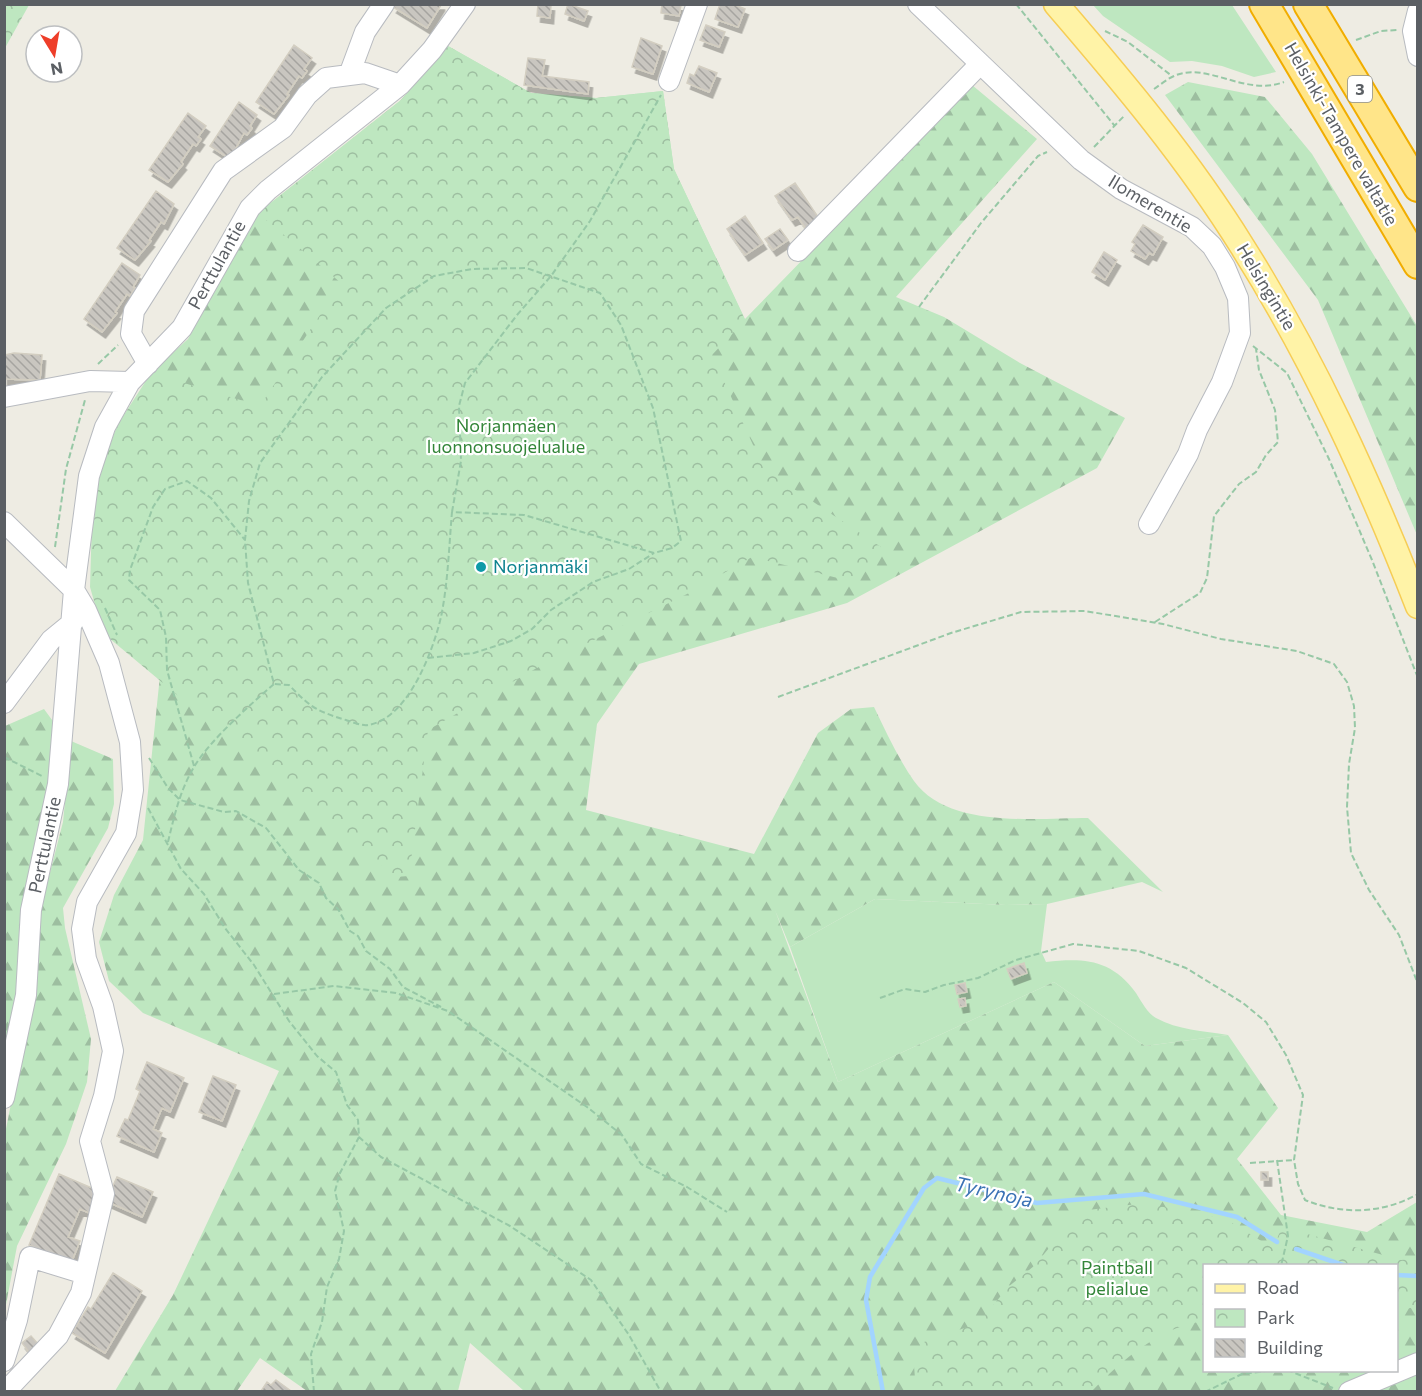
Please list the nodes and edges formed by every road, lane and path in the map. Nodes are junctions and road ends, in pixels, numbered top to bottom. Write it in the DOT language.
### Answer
graph roads {
  1 [pos="384,4"];
  2 [pos="465,4"];
  3 [pos="697,4"];
  4 [pos="918,4"];
  5 [pos="1016,4"];
  6 [pos="1056,4"];
  7 [pos="1264,4"];
  8 [pos="1308,4"];
  9 [pos="1418,11"];
  10 [pos="1098,27"];
  11 [pos="1413,31"];
  12 [pos="1352,42"];
  13 [pos="1418,56"];
  14 [pos="980,64"];
  15 [pos="349,75"];
  16 [pos="1172,76"];
  17 [pos="1292,78"];
  18 [pos="669,81"];
  19 [pos="400,85"];
  20 [pos="1154,89"];
  21 [pos="1127,113"];
  22 [pos="1114,125"];
  23 [pos="1063,144"];
  24 [pos="1081,160"];
  25 [pos="1418,187"];
  26 [pos="798,251"];
  27 [pos="1418,264"];
  28 [pos="551,276"];
  29 [pos="920,307"];
  30 [pos="1240,333"];
  31 [pos="131,334"];
  32 [pos="1256,348"];
  33 [pos="148,364"];
  34 [pos="90,381"];
  35 [pos="130,382"];
  36 [pos="4,397"];
  37 [pos="452,512"];
  38 [pos="4,522"];
  39 [pos="1149,524"];
  40 [pos="245,540"];
  41 [pos="654,553"];
  42 [pos="52,570"];
  43 [pos="74,590"];
  44 [pos="1418,606"];
  45 [pos="73,622"];
  46 [pos="1155,622"];
  47 [pos="428,658"];
  48 [pos="1418,678"];
  49 [pos="274,684"];
  50 [pos="778,697"];
  51 [pos="4,703"];
  52 [pos="146,755"];
  53 [pos="4,757"];
  54 [pos="194,767"];
  55 [pos="58,784"];
  56 [pos="131,798"];
  57 [pos="180,800"];
  58 [pos="168,842"];
  59 [pos="1418,984"];
  60 [pos="274,994"];
  61 [pos="880,998"];
  62 [pos="448,1011"];
  63 [pos="4,1098"];
  64 [pos="359,1137"];
  65 [pos="1277,1160"];
  66 [pos="1294,1160"];
  67 [pos="1250,1163"];
  68 [pos="1418,1194"];
  69 [pos="727,1212"];
  70 [pos="1281,1264"];
  71 [pos="85,1274"];
  72 [pos="4,1361"];
  73 [pos="1418,1363"];
  74 [pos="1398,1371"];
  75 [pos="1263,1372"];
  76 [pos="1290,1372"];
  77 [pos="1397,1372"];
  78 [pos="5,1392"];
  79 [pos="314,1392"];
  80 [pos="661,1392"];
  81 [pos="1205,1392"];
  82 [pos="1342,1392"];
  83 [pos="1349,1392"];
  1 -- 15 [label="street"];
  2 -- 19 [label="street, Perttulantie"];
  3 -- 18 [label="street"];
  4 -- 14 [label="street, Ilomerentie"];
  5 -- 22 [label="path"];
  6 -- 44 [label="main road, Helsingintie"];
  7 -- 27 [label="highway, Helsinki-Tampere valtatie / 3"];
  8 -- 25 [label="highway, Helsinki-Tampere valtatie / 3"];
  9 -- 11 [label="street"];
  10 -- 16 [label="path"];
  11 -- 12 [label="path"];
  11 -- 13 [label="street"];
  14 -- 23 [label="street, Ilomerentie"];
  14 -- 26 [label="street"];
  15 -- 19 [label="street"];
  15 -- 31 [label="street"];
  16 -- 17 [label="path"];
  16 -- 20 [label="path"];
  18 -- 28 [label="path"];
  19 -- 33 [label="street, Perttulantie"];
  21 -- 22 [label="path"];
  22 -- 24 [label="path"];
  23 -- 24 [label="street, Ilomerentie"];
  23 -- 29 [label="path"];
  24 -- 30 [label="street, Ilomerentie"];
  28 -- 37 [label="path"];
  28 -- 40 [label="path"];
  28 -- 41 [label="path"];
  30 -- 32 [label="path"];
  30 -- 39 [label="street, Ilomerentie"];
  31 -- 33 [label="street"];
  31 -- 34 [label="path"];
  32 -- 46 [label="path"];
  32 -- 48 [label="path"];
  33 -- 35 [label="street, Perttulantie"];
  34 -- 35 [label="street"];
  34 -- 36 [label="street"];
  34 -- 42 [label="path"];
  35 -- 43 [label="street, Perttulantie"];
  37 -- 41 [label="path"];
  37 -- 47 [label="path"];
  38 -- 42 [label="street"];
  40 -- 49 [label="path"];
  40 -- 54 [label="path"];
  41 -- 47 [label="path"];
  42 -- 43 [label="street"];
  43 -- 45 [label="street, Perttulantie"];
  43 -- 56 [label="street"];
  45 -- 51 [label="street"];
  45 -- 55 [label="street, Perttulantie"];
  46 -- 50 [label="path"];
  46 -- 59 [label="path"];
  47 -- 49 [label="path"];
  49 -- 54 [label="path"];
  52 -- 57 [label="path"];
  53 -- 55 [label="path"];
  54 -- 57 [label="path"];
  55 -- 63 [label="street, Perttulantie"];
  56 -- 58 [label="path"];
  56 -- 71 [label="street"];
  57 -- 58 [label="path"];
  57 -- 62 [label="path"];
  58 -- 60 [label="path"];
  60 -- 62 [label="path"];
  60 -- 64 [label="path"];
  61 -- 66 [label="path"];
  62 -- 69 [label="path"];
  64 -- 79 [label="path"];
  64 -- 80 [label="path"];
  65 -- 66 [label="path"];
  65 -- 67 [label="path"];
  65 -- 70 [label="path"];
  66 -- 68 [label="path"];
  71 -- 72 [label="street"];
  71 -- 78 [label="street"];
  73 -- 74 [label="street"];
  75 -- 81 [label="path"];
  76 -- 82 [label="path"];
  77 -- 83 [label="street"];
}
